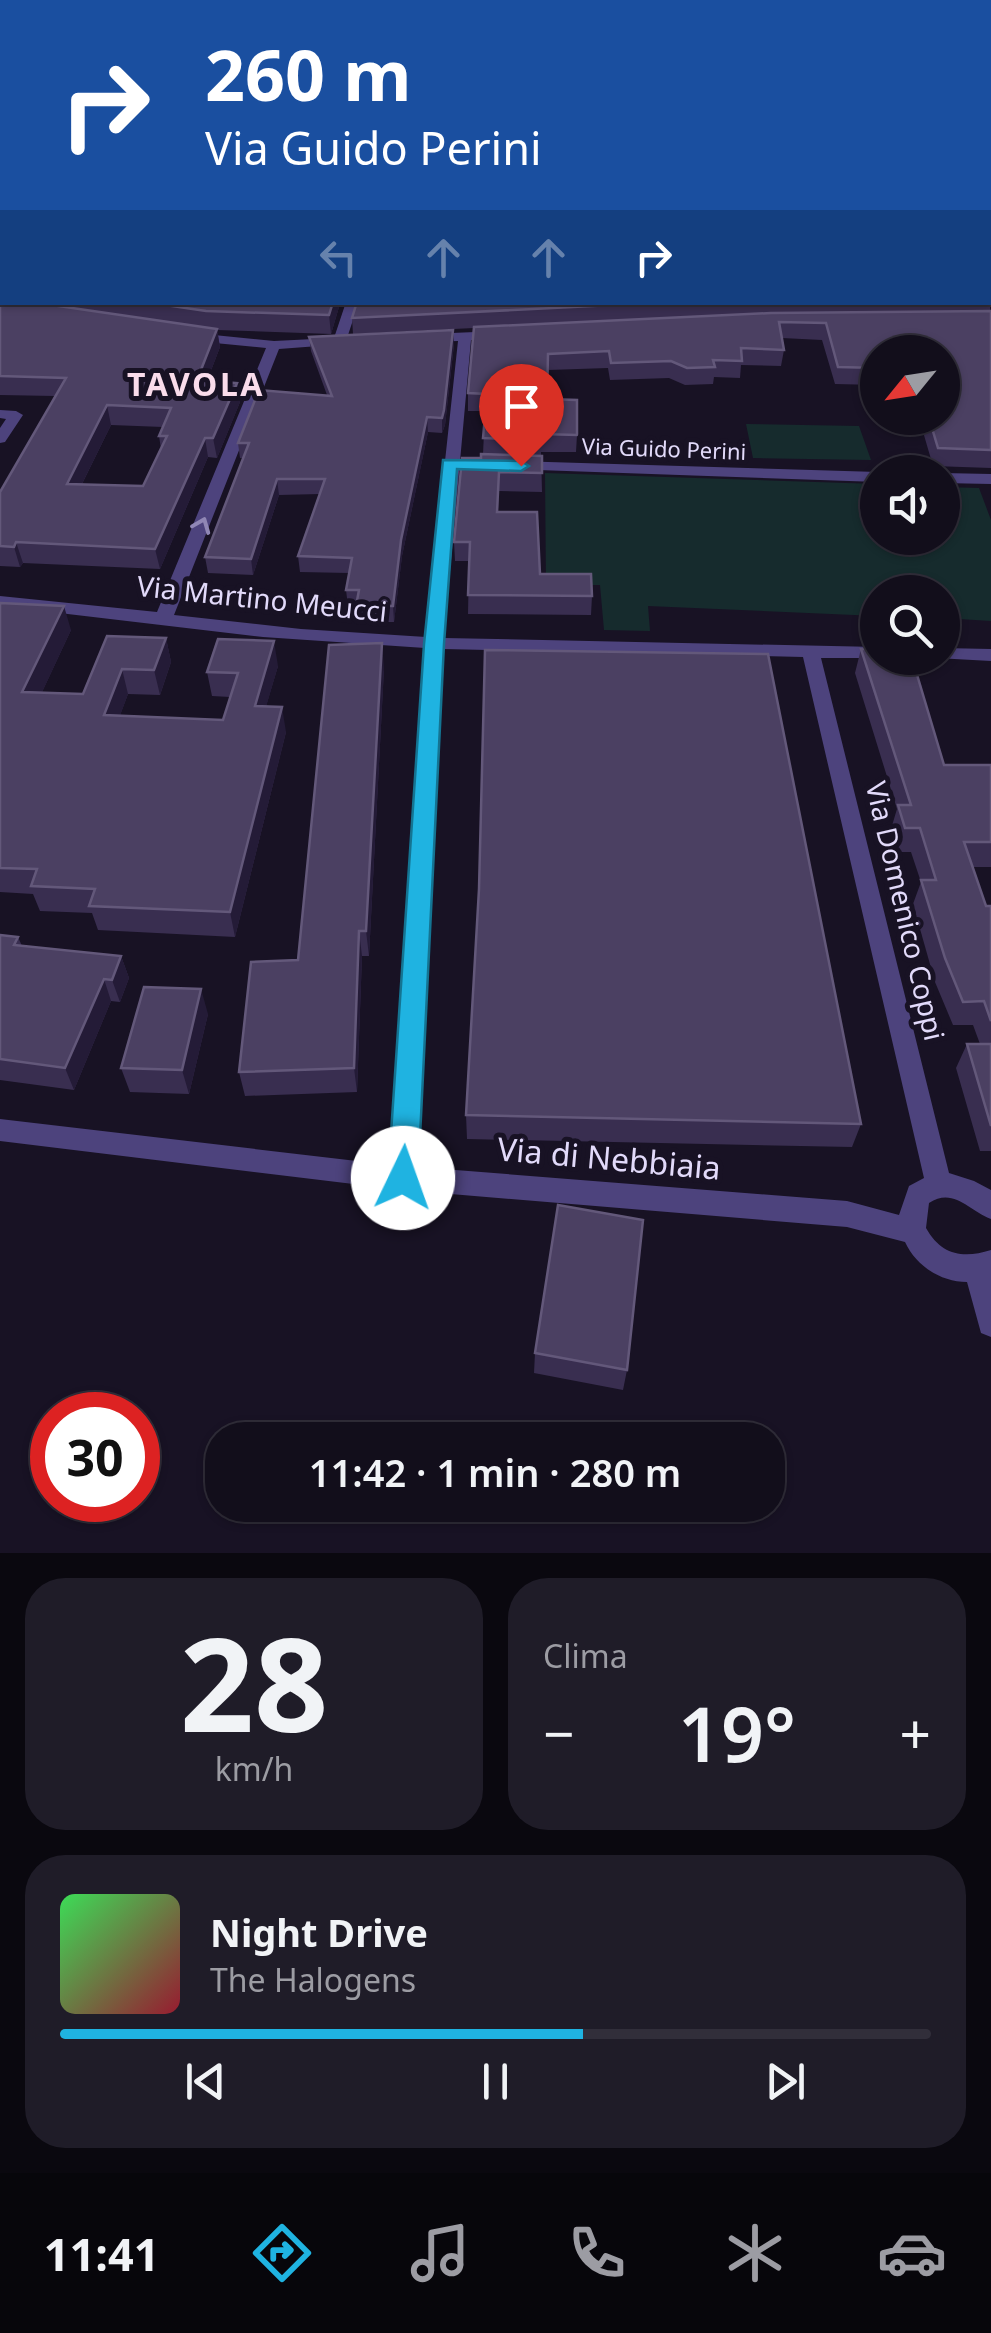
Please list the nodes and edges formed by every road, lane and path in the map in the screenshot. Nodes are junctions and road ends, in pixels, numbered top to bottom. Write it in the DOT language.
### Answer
graph roads {
  1 [pos="352,305"];
  2 [pos="523,334"];
  3 [pos="172,335"];
  4 [pos="465,337"];
  5 [pos="412,339"];
  6 [pos="358,341"];
  7 [pos="340,342"];
  8 [pos="274,345"];
  9 [pos="0,414"];
  10 [pos="0,439"];
  11 [pos="488,465"];
  12 [pos="860,475"];
  13 [pos="960,478"];
  14 [pos="991,479"];
  15 [pos="0,601"];
  16 [pos="165,615"];
  17 [pos="434,644"];
  18 [pos="811,652"];
  19 [pos="860,653"];
  20 [pos="960,654"];
  21 [pos="991,655"];
  22 [pos="0,1130"];
  23 [pos="403,1178"];
  24 [pos="939,1184"];
  25 [pos="991,1207"];
  26 [pos="912,1231"];
  27 [pos="984,1266"];
  28 [pos="991,1323"];
  1 -- 7 [label="street"];
  2 -- 4 [label="street"];
  3 -- 8 [label="street"];
  4 -- 5 [label="street"];
  4 -- 17 [label="street"];
  6 -- 7 [label="street"];
  7 -- 8 [label="street"];
  16 -- 8 [label="street, one-way"];
  9 -- 10 [label="street"];
  11 -- 12 [label="street, Via Guido Perini"];
  13 -- 14 [label="street"];
  15 -- 16 [label="street, Via Martino Meucci"];
  16 -- 17 [label="street, Via Martino Meucci"];
  17 -- 18 [label="street, Via Martino Meucci"];
  17 -- 23 [label="street"];
  18 -- 19 [label="street, Via Martino Meucci"];
  18 -- 24 [label="street, Via Domenico Coppi"];
  20 -- 21 [label="street"];
  22 -- 23 [label="street, Via di Nebbiaia"];
  23 -- 26 [label="street, Via di Nebbiaia"];
  24 -- 25 [label="street"];
  24 -- 26 [label="street"];
  26 -- 27 [label="street, Via di Nebbiaia"];
  27 -- 28 [label="street"];
}
